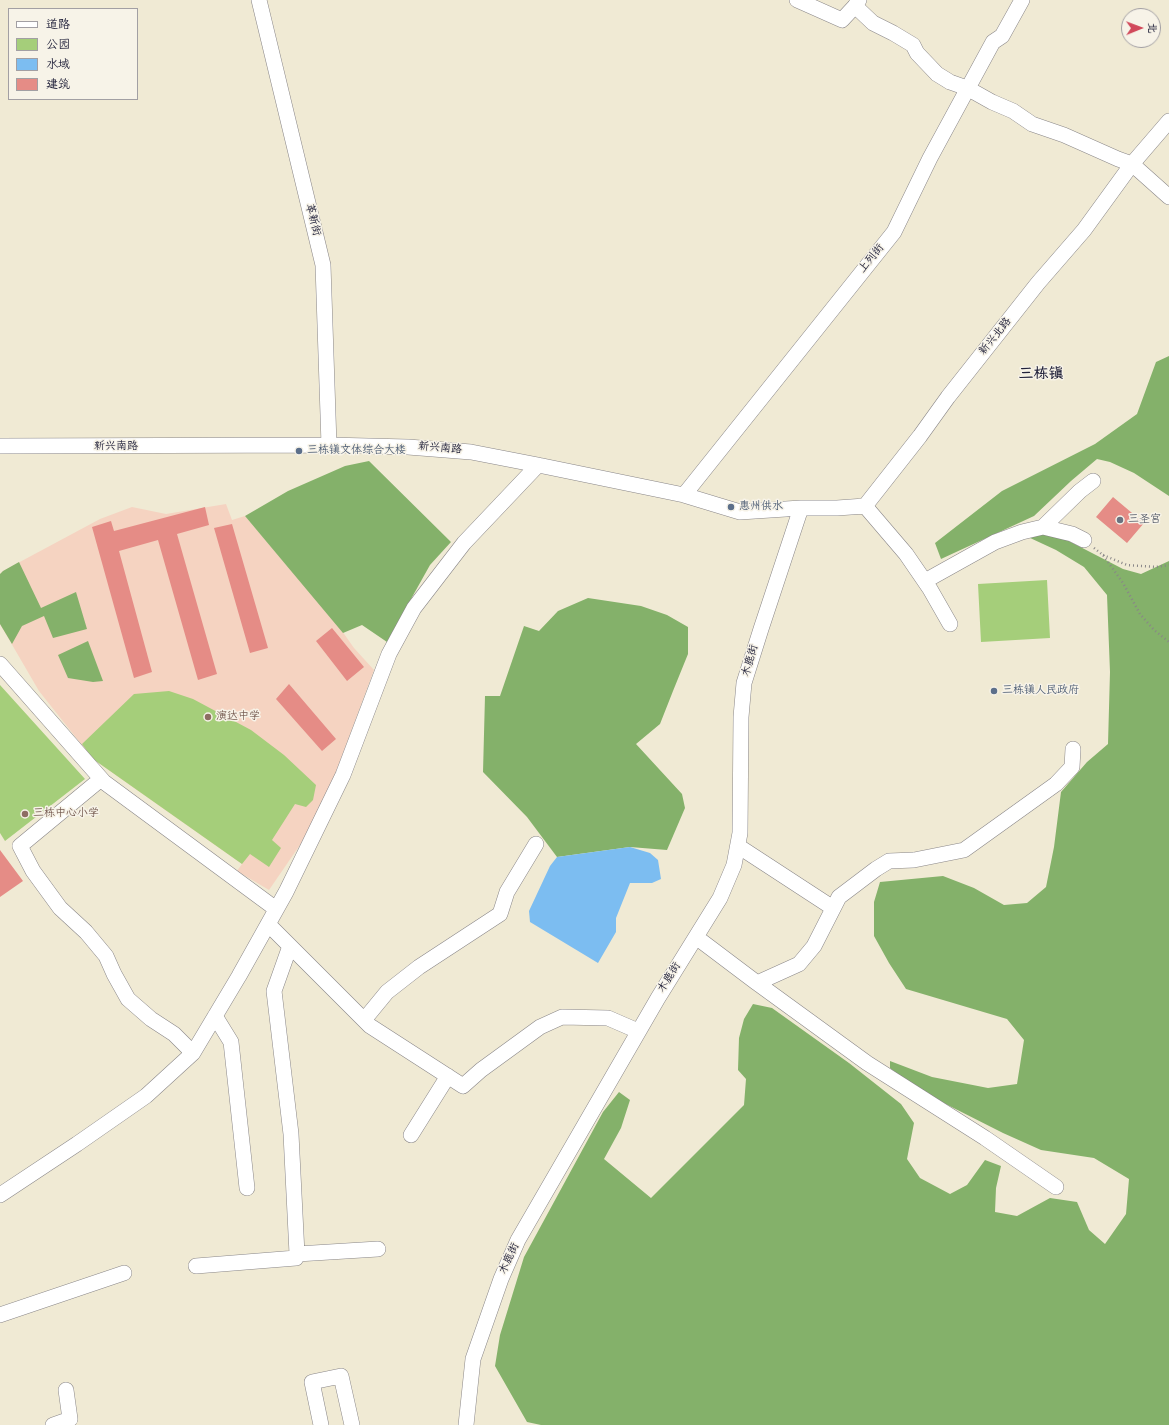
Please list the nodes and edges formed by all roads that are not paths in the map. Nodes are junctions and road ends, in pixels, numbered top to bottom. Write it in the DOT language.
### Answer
graph roads {
  1 [pos="259,0"];
  2 [pos="797,0"];
  3 [pos="1022,0"];
  4 [pos="857,3"];
  5 [pos="968,88"];
  6 [pos="1169,121"];
  7 [pos="1132,164"];
  8 [pos="1169,197"];
  9 [pos="329,445"];
  10 [pos="0,446"];
  11 [pos="538,465"];
  12 [pos="1093,481"];
  13 [pos="684,495"];
  14 [pos="865,506"];
  15 [pos="801,508"];
  16 [pos="1043,527"];
  17 [pos="1084,540"];
  18 [pos="925,581"];
  19 [pos="950,624"];
  20 [pos="0,664"];
  21 [pos="1073,749"];
  22 [pos="101,779"];
  23 [pos="536,844"];
  24 [pos="738,846"];
  25 [pos="833,908"];
  26 [pos="276,909"];
  27 [pos="268,924"];
  28 [pos="696,936"];
  29 [pos="290,946"];
  30 [pos="757,983"];
  31 [pos="215,1016"];
  32 [pos="364,1020"];
  33 [pos="638,1031"];
  34 [pos="193,1053"];
  35 [pos="448,1076"];
  36 [pos="411,1135"];
  37 [pos="1056,1187"];
  38 [pos="247,1188"];
  39 [pos="0,1195"];
  40 [pos="378,1248"];
  41 [pos="297,1254"];
  42 [pos="196,1266"];
  43 [pos="124,1273"];
  44 [pos="0,1316"];
  45 [pos="66,1390"];
  46 [pos="53,1425"];
  47 [pos="321,1425"];
  48 [pos="352,1425"];
  49 [pos="466,1425"];
  1 -- 9 [label="street, 革新街"];
  2 -- 4 [label="street"];
  3 -- 5 [label="street, 上列街"];
  4 -- 5 [label="street"];
  5 -- 7 [label="street"];
  5 -- 13 [label="street, 上列街"];
  6 -- 7 [label="street, 新兴北路"];
  7 -- 8 [label="street"];
  7 -- 14 [label="street, 新兴北路"];
  9 -- 10 [label="street, 新兴南路"];
  9 -- 11 [label="street, 新兴南路"];
  11 -- 13 [label="street, 新兴南路"];
  11 -- 26 [label="street"];
  12 -- 16 [label="street"];
  13 -- 15 [label="street, 新兴南路"];
  14 -- 15 [label="street"];
  14 -- 18 [label="street"];
  15 -- 24 [label="street, 木鹿街"];
  16 -- 17 [label="street"];
  16 -- 18 [label="street"];
  18 -- 19 [label="street"];
  20 -- 22 [label="street"];
  21 -- 25 [label="street"];
  22 -- 26 [label="street"];
  22 -- 34 [label="street"];
  23 -- 32 [label="street"];
  24 -- 25 [label="street"];
  24 -- 28 [label="street, 木鹿街"];
  25 -- 30 [label="street"];
  26 -- 27 [label="street"];
  27 -- 29 [label="street"];
  27 -- 31 [label="street"];
  28 -- 30 [label="street"];
  28 -- 33 [label="street, 木鹿街"];
  29 -- 32 [label="street"];
  29 -- 41 [label="street"];
  30 -- 37 [label="street"];
  31 -- 34 [label="street"];
  31 -- 38 [label="street"];
  32 -- 35 [label="street"];
  33 -- 35 [label="street"];
  33 -- 49 [label="street, 木鹿街"];
  34 -- 39 [label="street"];
  35 -- 36 [label="street"];
  40 -- 41 [label="street"];
  41 -- 42 [label="street"];
  43 -- 44 [label="street"];
  45 -- 46 [label="street"];
  47 -- 48 [label="street"];
}
